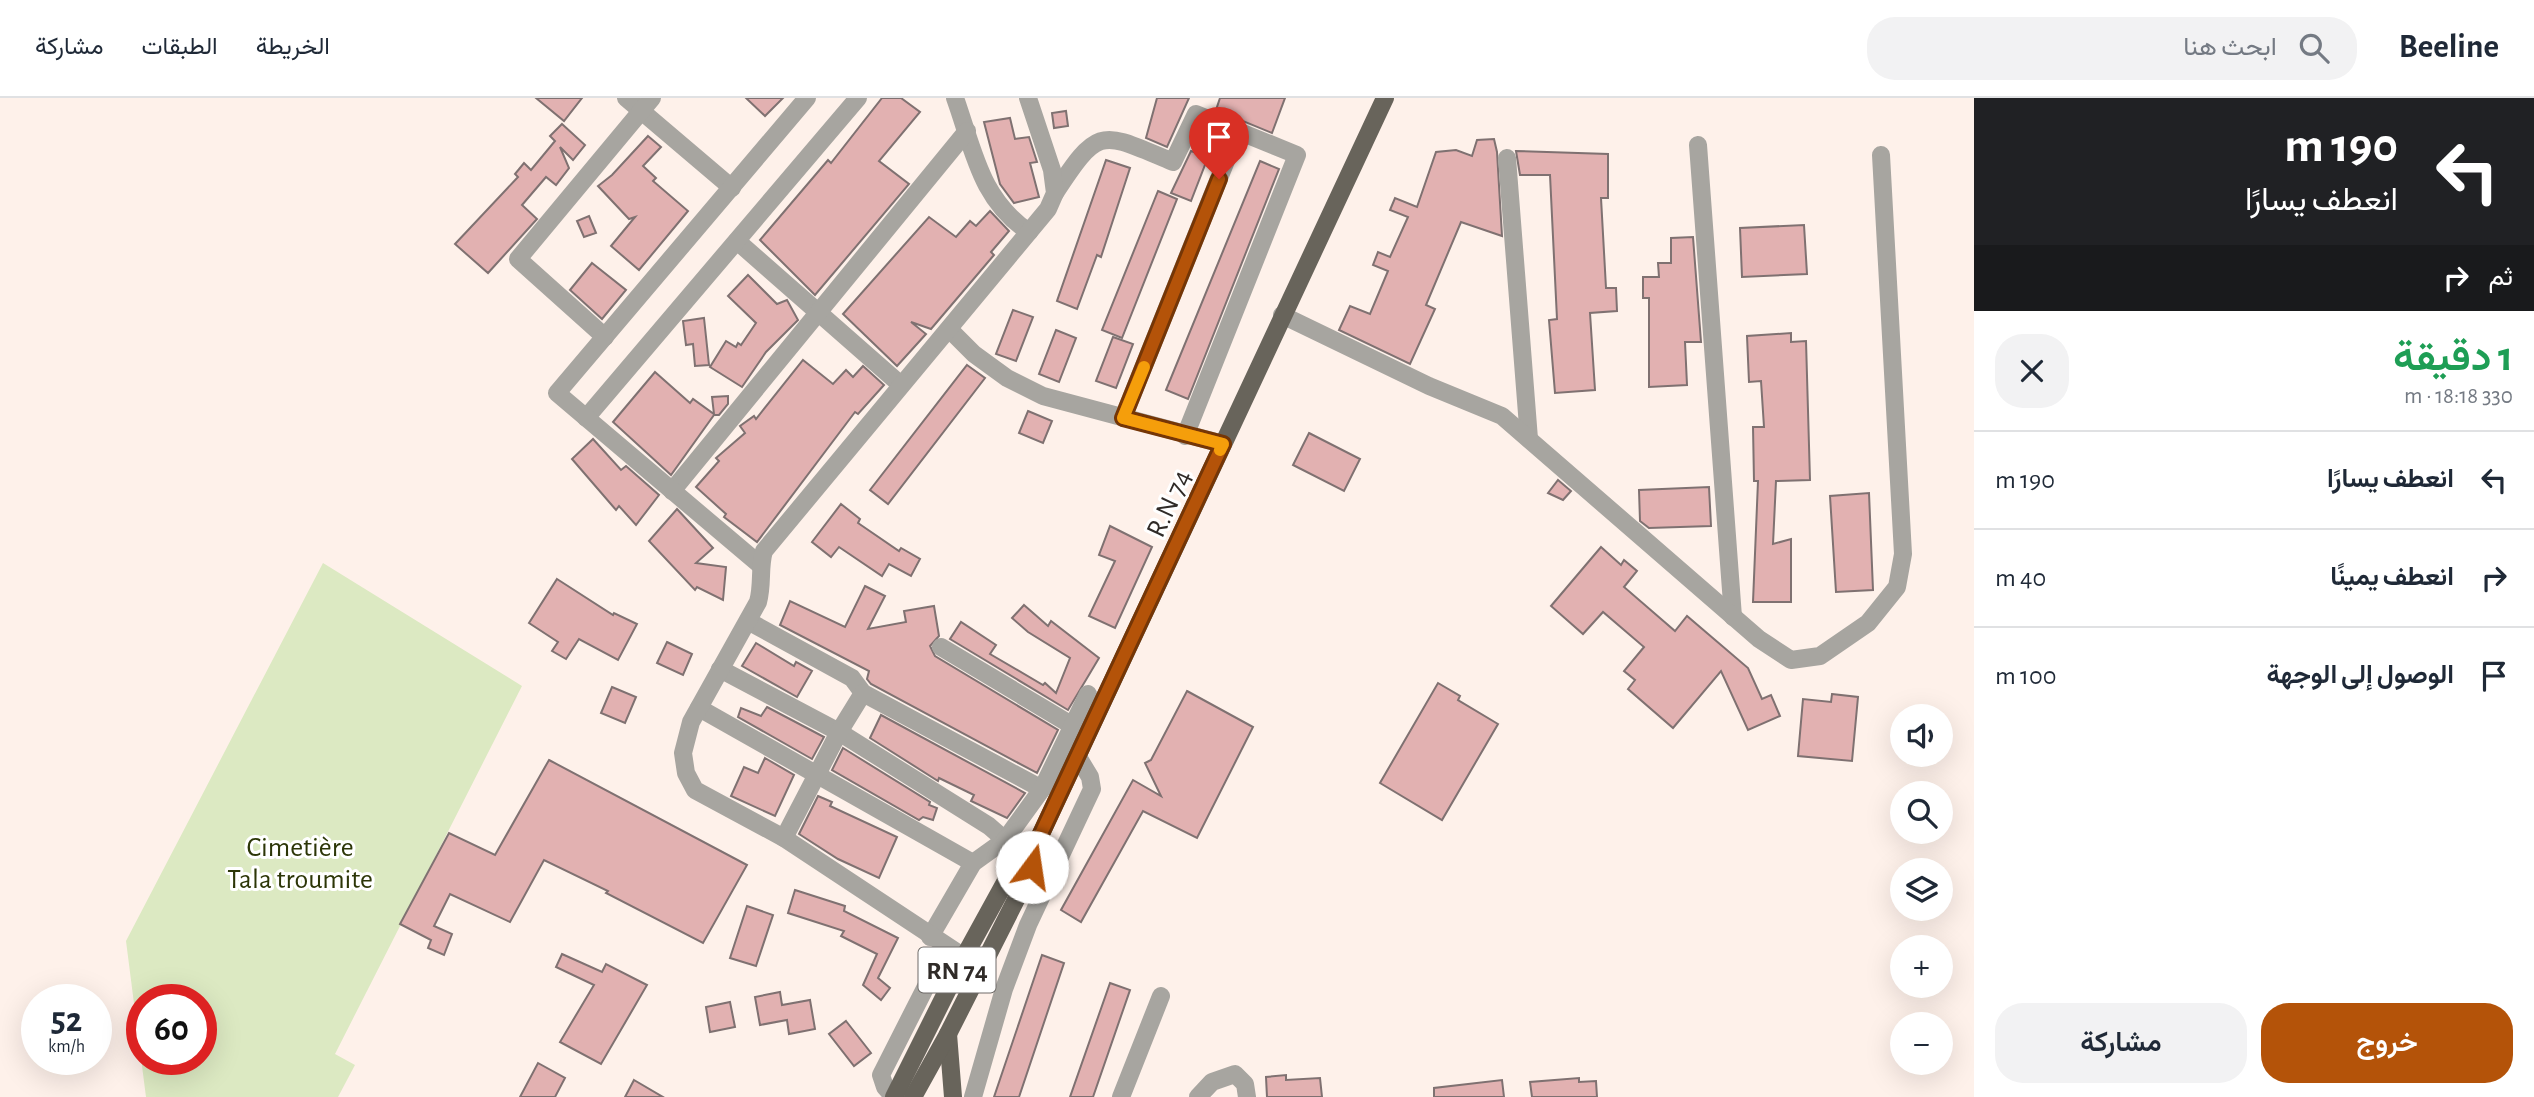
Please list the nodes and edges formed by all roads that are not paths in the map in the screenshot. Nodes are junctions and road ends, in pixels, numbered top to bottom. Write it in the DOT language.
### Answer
graph roads {
  1 [pos="626,98"];
  2 [pos="807,98"];
  3 [pos="858,98"];
  4 [pos="956,98"];
  5 [pos="1028,98"];
  6 [pos="1385,98"];
  7 [pos="646,104"];
  8 [pos="967,131"];
  9 [pos="1238,131"];
  10 [pos="1698,145"];
  11 [pos="1881,155"];
  12 [pos="1507,158"];
  13 [pos="732,188"];
  14 [pos="1055,193"];
  15 [pos="1029,232"];
  16 [pos="737,241"];
  17 [pos="819,312"];
  18 [pos="1282,315"];
  19 [pos="949,329"];
  20 [pos="605,337"];
  21 [pos="901,385"];
  22 [pos="586,418"];
  23 [pos="1123,418"];
  24 [pos="1185,436"];
  25 [pos="1529,439"];
  26 [pos="1223,444"];
  27 [pos="672,491"];
  28 [pos="760,565"];
  29 [pos="1733,617"];
  30 [pos="748,621"];
  31 [pos="940,647"];
  32 [pos="720,670"];
  33 [pos="863,693"];
  34 [pos="1088,694"];
  35 [pos="699,708"];
  36 [pos="1073,726"];
  37 [pos="839,732"];
  38 [pos="1078,757"];
  39 [pos="818,773"];
  40 [pos="1042,789"];
  41 [pos="784,838"];
  42 [pos="1005,840"];
  43 [pos="1034,848"];
  44 [pos="1060,856"];
  45 [pos="973,863"];
  46 [pos="930,937"];
  47 [pos="946,947"];
  48 [pos="964,957"];
  49 [pos="1161,996"];
  50 [pos="948,1034"];
  51 [pos="894,1097"];
  52 [pos="913,1097"];
  53 [pos="953,1097"];
  54 [pos="972,1097"];
  55 [pos="1121,1097"];
  56 [pos="1198,1097"];
  57 [pos="1247,1097"];
  1 -- 7 [label="street"];
  2 -- 13 [label="street"];
  3 -- 16 [label="street"];
  4 -- 8 [label="street"];
  5 -- 14 [label="street"];
  6 -- 18 [label="main road, R.N 74 / RN 74"];
  7 -- 13 [label="street"];
  7 -- 20 [label="street"];
  8 -- 15 [label="street"];
  8 -- 17 [label="street"];
  9 -- 14 [label="street"];
  9 -- 23 [label="street"];
  9 -- 24 [label="street"];
  10 -- 29 [label="street"];
  11 -- 29 [label="street"];
  12 -- 25 [label="street"];
  13 -- 20 [label="street"];
  14 -- 15 [label="street"];
  15 -- 19 [label="street"];
  16 -- 17 [label="street"];
  16 -- 22 [label="street"];
  17 -- 21 [label="street"];
  17 -- 27 [label="street"];
  18 -- 25 [label="street"];
  18 -- 26 [label="main road, R.N 74 / RN 74"];
  19 -- 21 [label="street"];
  19 -- 23 [label="street"];
  20 -- 22 [label="street"];
  21 -- 28 [label="street"];
  22 -- 27 [label="street"];
  23 -- 24 [label="street"];
  24 -- 26 [label="street"];
  25 -- 29 [label="street"];
  26 -- 38 [label="main road, R.N 74 / RN 74"];
  27 -- 28 [label="street"];
  28 -- 30 [label="street"];
  30 -- 32 [label="street"];
  30 -- 33 [label="street"];
  31 -- 36 [label="street"];
  32 -- 35 [label="street"];
  32 -- 37 [label="street"];
  33 -- 37 [label="street"];
  33 -- 40 [label="street"];
  34 -- 36 [label="street"];
  35 -- 39 [label="street"];
  35 -- 41 [label="street"];
  36 -- 40 [label="street"];
  37 -- 39 [label="street"];
  37 -- 42 [label="street"];
  38 -- 43 [label="main road, R.N 74 / RN 74"];
  38 -- 44 [label="street"];
  39 -- 41 [label="street"];
  39 -- 45 [label="street"];
  40 -- 42 [label="street"];
  41 -- 46 [label="street"];
  42 -- 45 [label="street"];
  43 -- 44 [label="street"];
  43 -- 48 [label="main road, R.N 74 / RN 74"];
  43 -- 50 [label="main road, R.N 74 / RN 74"];
  44 -- 54 [label="street"];
  45 -- 46 [label="street"];
  46 -- 47 [label="street"];
  47 -- 48 [label="street"];
  47 -- 51 [label="street"];
  48 -- 51 [label="main road, R.N 74 / RN 74"];
  49 -- 55 [label="street"];
  50 -- 52 [label="main road, R.N 74 / RN 74"];
  50 -- 53 [label="main road"];
  56 -- 57 [label="street"];
}
